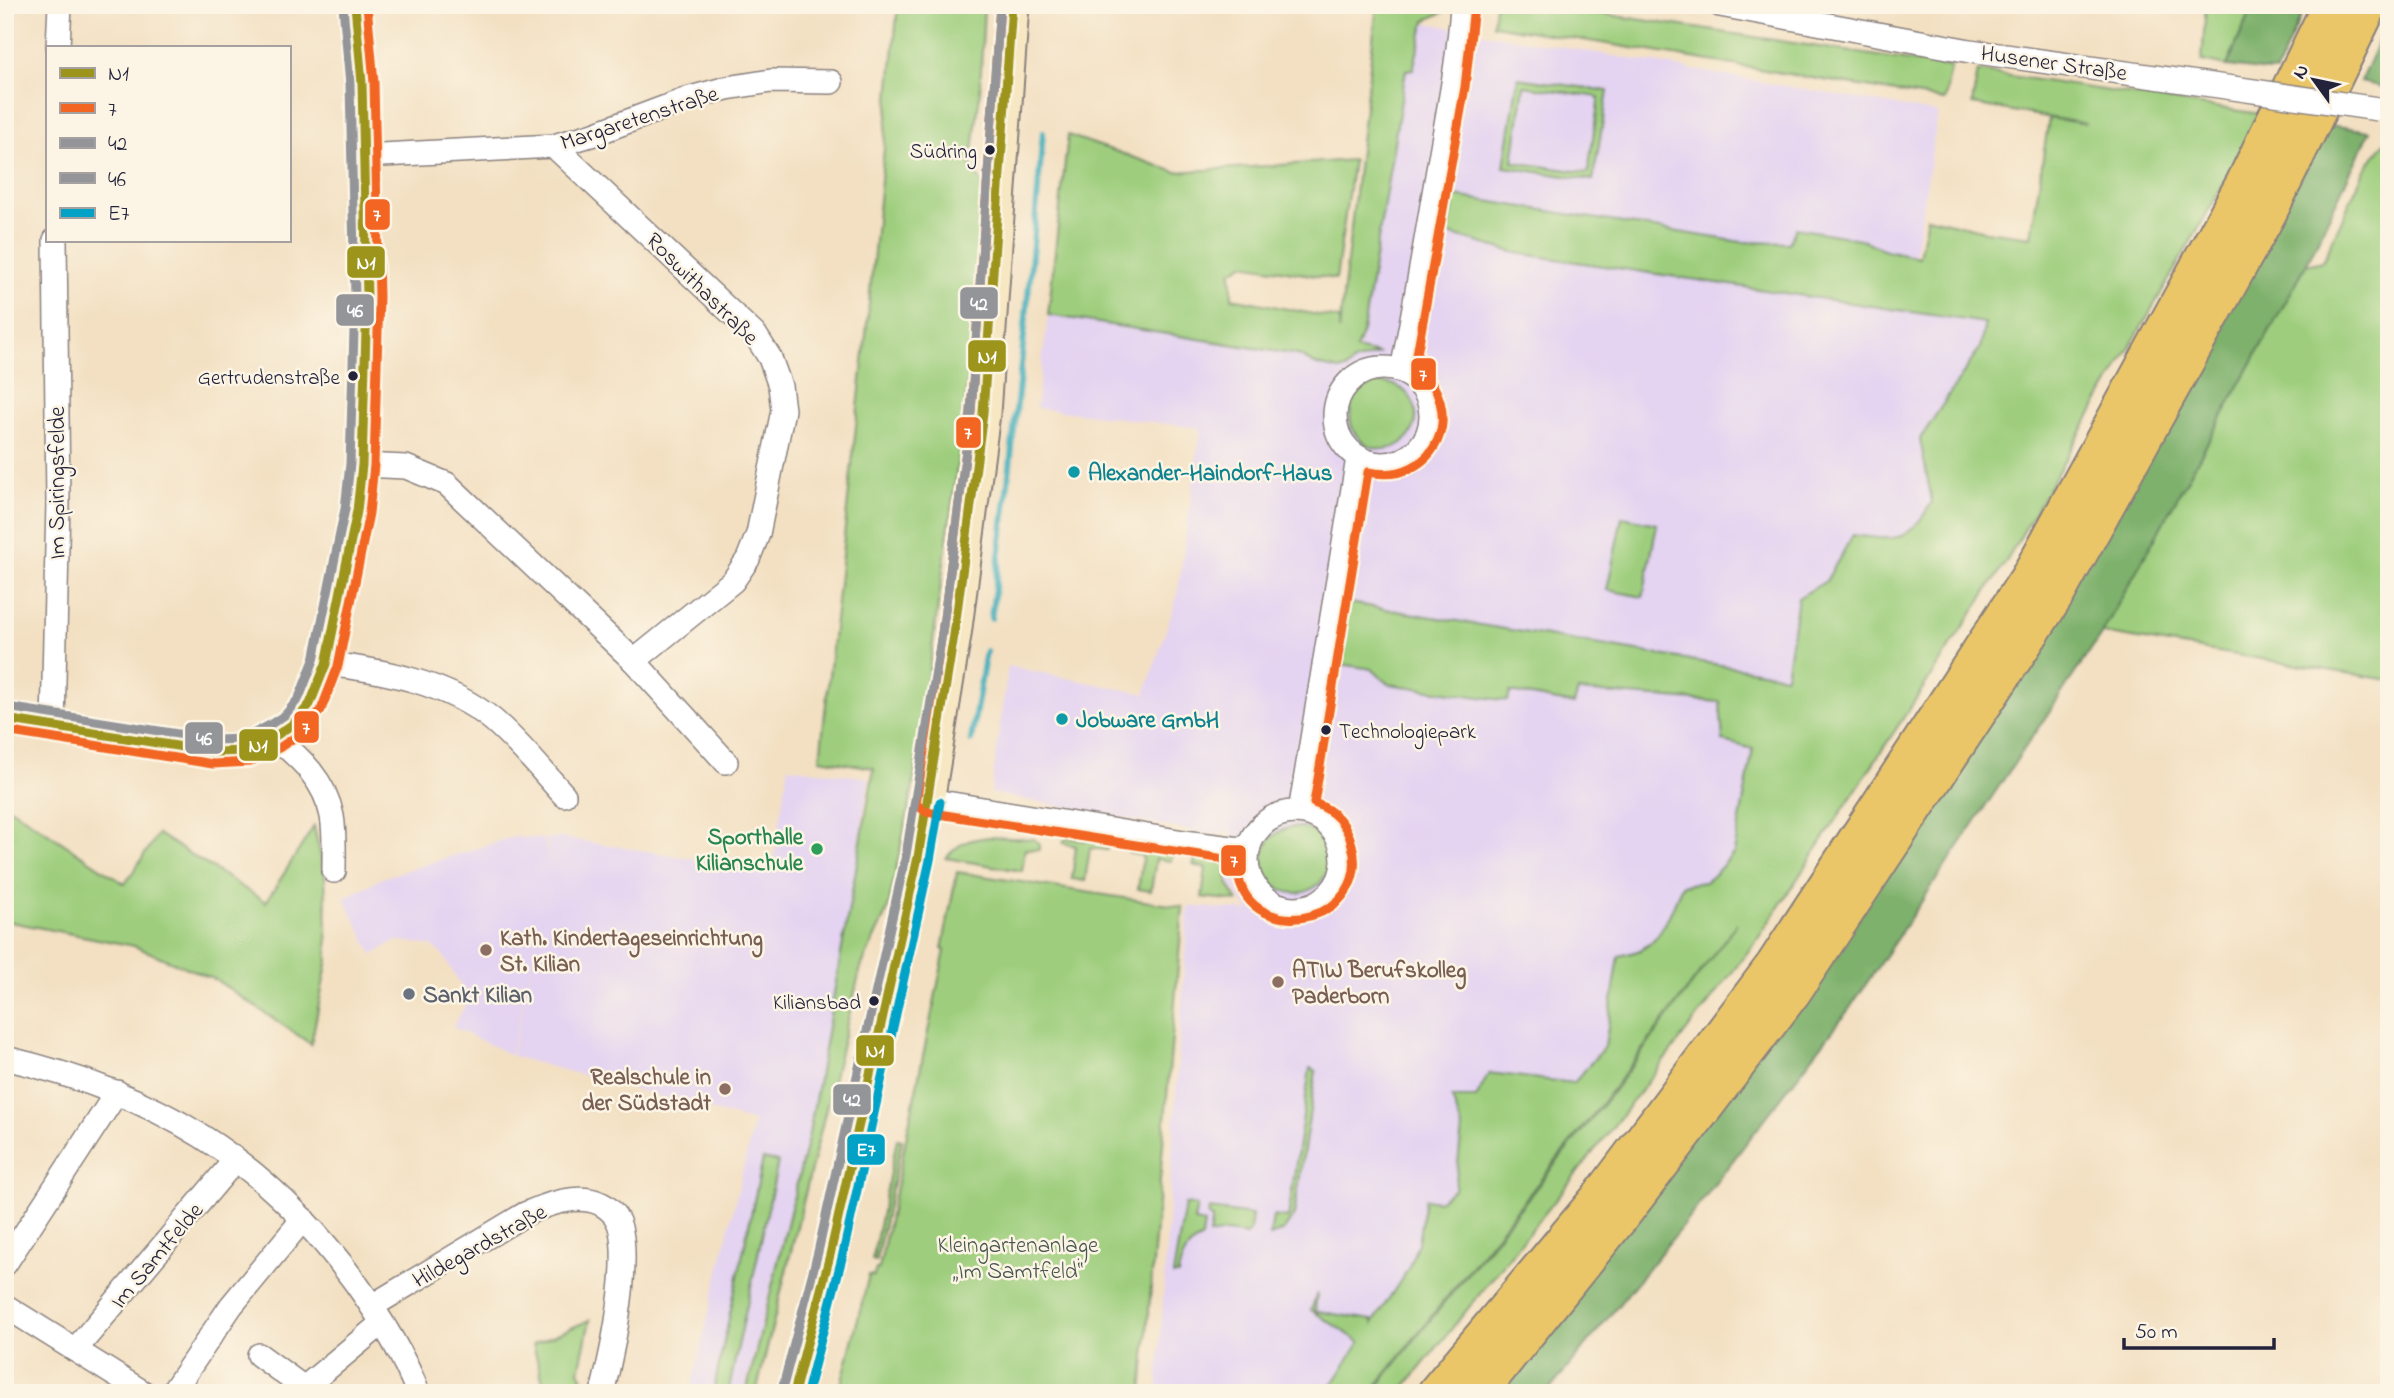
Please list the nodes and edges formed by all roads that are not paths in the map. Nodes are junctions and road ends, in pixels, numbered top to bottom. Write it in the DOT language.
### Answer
graph roads {
  1 [pos="60,5"];
  2 [pos="355,5"];
  3 [pos="1012,5"];
  4 [pos="1462,5"];
  5 [pos="1720,5"];
  6 [pos="2332,5"];
  7 [pos="2368,5"];
  8 [pos="58,46"];
  9 [pos="831,82"];
  10 [pos="2384,110"];
  11 [pos="554,146"];
  12 [pos="363,156"];
  13 [pos="55,242"];
  14 [pos="1402,370"];
  15 [pos="1358,458"];
  16 [pos="362,465"];
  17 [pos="634,661"];
  18 [pos="326,664"];
  19 [pos="5,719"];
  20 [pos="53,726"];
  21 [pos="274,737"];
  22 [pos="726,762"];
  23 [pos="564,796"];
  24 [pos="928,800"];
  25 [pos="1300,812"];
  26 [pos="1248,850"];
  27 [pos="334,871"];
  28 [pos="5,1058"];
  29 [pos="117,1092"];
  30 [pos="236,1159"];
  31 [pos="303,1219"];
  32 [pos="5,1264"];
  33 [pos="5,1306"];
  34 [pos="377,1314"];
  35 [pos="75,1350"];
  36 [pos="259,1355"];
  37 [pos="144,1393"];
  38 [pos="172,1393"];
  39 [pos="418,1393"];
  40 [pos="602,1393"];
  41 [pos="794,1393"];
  42 [pos="1437,1393"];
  43 [pos="1477,1393"];
  1 -- 8 [label="street"];
  2 -- 12 [label="street"];
  3 -- 24 [label="main road"];
  4 -- 14 [label="street"];
  5 -- 10 [label="street, Husener Straße, bridge"];
  6 -- 42 [label="highway"];
  7 -- 43 [label="highway"];
  9 -- 11 [label="street, Margaretenstraße"];
  11 -- 12 [label="street, Margaretenstraße"];
  11 -- 17 [label="street, Roswithastraße"];
  12 -- 16 [label="street"];
  13 -- 20 [label="street, Im Spiringsfelde"];
  14 -- 15 [label="street"];
  14 -- 15 [label="street"];
  15 -- 25 [label="street"];
  16 -- 17 [label="street"];
  16 -- 18 [label="street"];
  17 -- 22 [label="street"];
  18 -- 21 [label="street"];
  18 -- 23 [label="street"];
  19 -- 20 [label="street"];
  20 -- 21 [label="street"];
  21 -- 27 [label="street"];
  24 -- 26 [label="street"];
  24 -- 41 [label="main road"];
  25 -- 26 [label="street"];
  25 -- 26 [label="street"];
  28 -- 29 [label="street"];
  29 -- 30 [label="street"];
  29 -- 32 [label="street"];
  30 -- 31 [label="street"];
  30 -- 35 [label="street, Im Samtfelde"];
  31 -- 34 [label="street"];
  31 -- 38 [label="street"];
  33 -- 35 [label="street"];
  34 -- 36 [label="street"];
  34 -- 39 [label="street"];
  34 -- 40 [label="street, Hildegardstraße"];
  35 -- 37 [label="street"];
}
